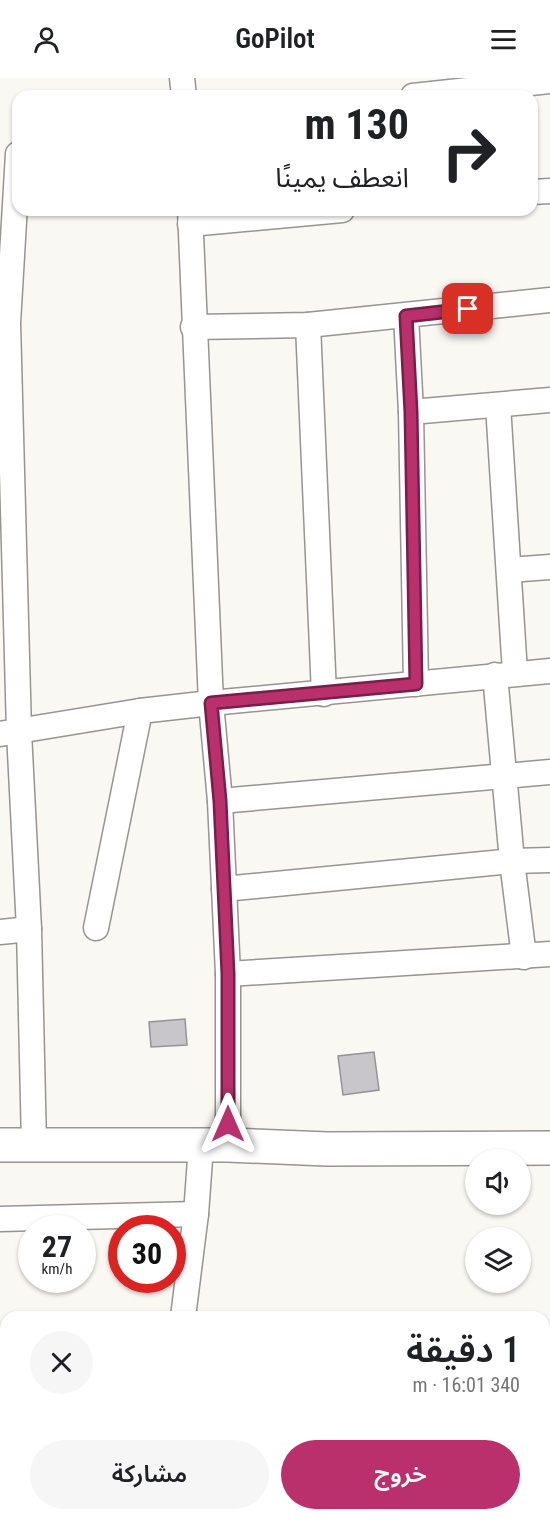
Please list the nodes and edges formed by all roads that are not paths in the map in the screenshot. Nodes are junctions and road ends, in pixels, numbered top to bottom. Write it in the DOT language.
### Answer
graph roads {
  1 [pos="550,81"];
  2 [pos="468,90"];
  3 [pos="13,216"];
  4 [pos="212,216"];
  5 [pos="190,217"];
  6 [pos="550,300"];
  7 [pos="406,316"];
  8 [pos="4,323"];
  9 [pos="308,325"];
  10 [pos="193,327"];
  11 [pos="550,400"];
  12 [pos="498,405"];
  13 [pos="411,412"];
  14 [pos="550,567"];
  15 [pos="509,570"];
  16 [pos="550,671"];
  17 [pos="505,674"];
  18 [pos="416,684"];
  19 [pos="324,694"];
  20 [pos="211,703"];
  21 [pos="140,711"];
  22 [pos="9,733"];
  23 [pos="550,772"];
  24 [pos="504,776"];
  25 [pos="220,801"];
  26 [pos="550,860"];
  27 [pos="512,861"];
  28 [pos="224,889"];
  29 [pos="96,928"];
  30 [pos="29,929"];
  31 [pos="0,932"];
  32 [pos="550,954"];
  33 [pos="524,957"];
  34 [pos="228,974"];
  35 [pos="34,1144"];
  36 [pos="0,1145"];
  37 [pos="214,1145"];
  38 [pos="550,1148"];
  39 [pos="196,1214"];
  40 [pos="0,1219"];
  41 [pos="184,1311"];
  1 -- 2 [label="street"];
  3 -- 8 [label="street"];
  4 -- 5 [label="street"];
  5 -- 10 [label="street"];
  6 -- 7 [label="street"];
  7 -- 9 [label="street"];
  7 -- 13 [label="street"];
  8 -- 22 [label="street"];
  9 -- 10 [label="street"];
  9 -- 19 [label="street"];
  10 -- 20 [label="street"];
  11 -- 12 [label="street"];
  12 -- 13 [label="street"];
  12 -- 15 [label="street"];
  13 -- 18 [label="street"];
  14 -- 15 [label="street"];
  15 -- 17 [label="street"];
  16 -- 17 [label="street"];
  17 -- 18 [label="street"];
  17 -- 24 [label="street"];
  18 -- 19 [label="street"];
  19 -- 20 [label="street"];
  20 -- 21 [label="street"];
  20 -- 25 [label="street"];
  21 -- 22 [label="street"];
  21 -- 29 [label="street"];
  22 -- 30 [label="street"];
  23 -- 24 [label="street"];
  24 -- 25 [label="street"];
  24 -- 27 [label="street"];
  25 -- 28 [label="street"];
  26 -- 27 [label="street"];
  27 -- 28 [label="street"];
  27 -- 33 [label="street"];
  28 -- 34 [label="street"];
  30 -- 31 [label="street"];
  30 -- 35 [label="street"];
  32 -- 33 [label="street"];
  33 -- 34 [label="street"];
  34 -- 37 [label="street"];
  35 -- 36 [label="street"];
  35 -- 37 [label="street"];
  37 -- 38 [label="street"];
  37 -- 39 [label="street"];
  39 -- 40 [label="street"];
  39 -- 41 [label="street"];
}
